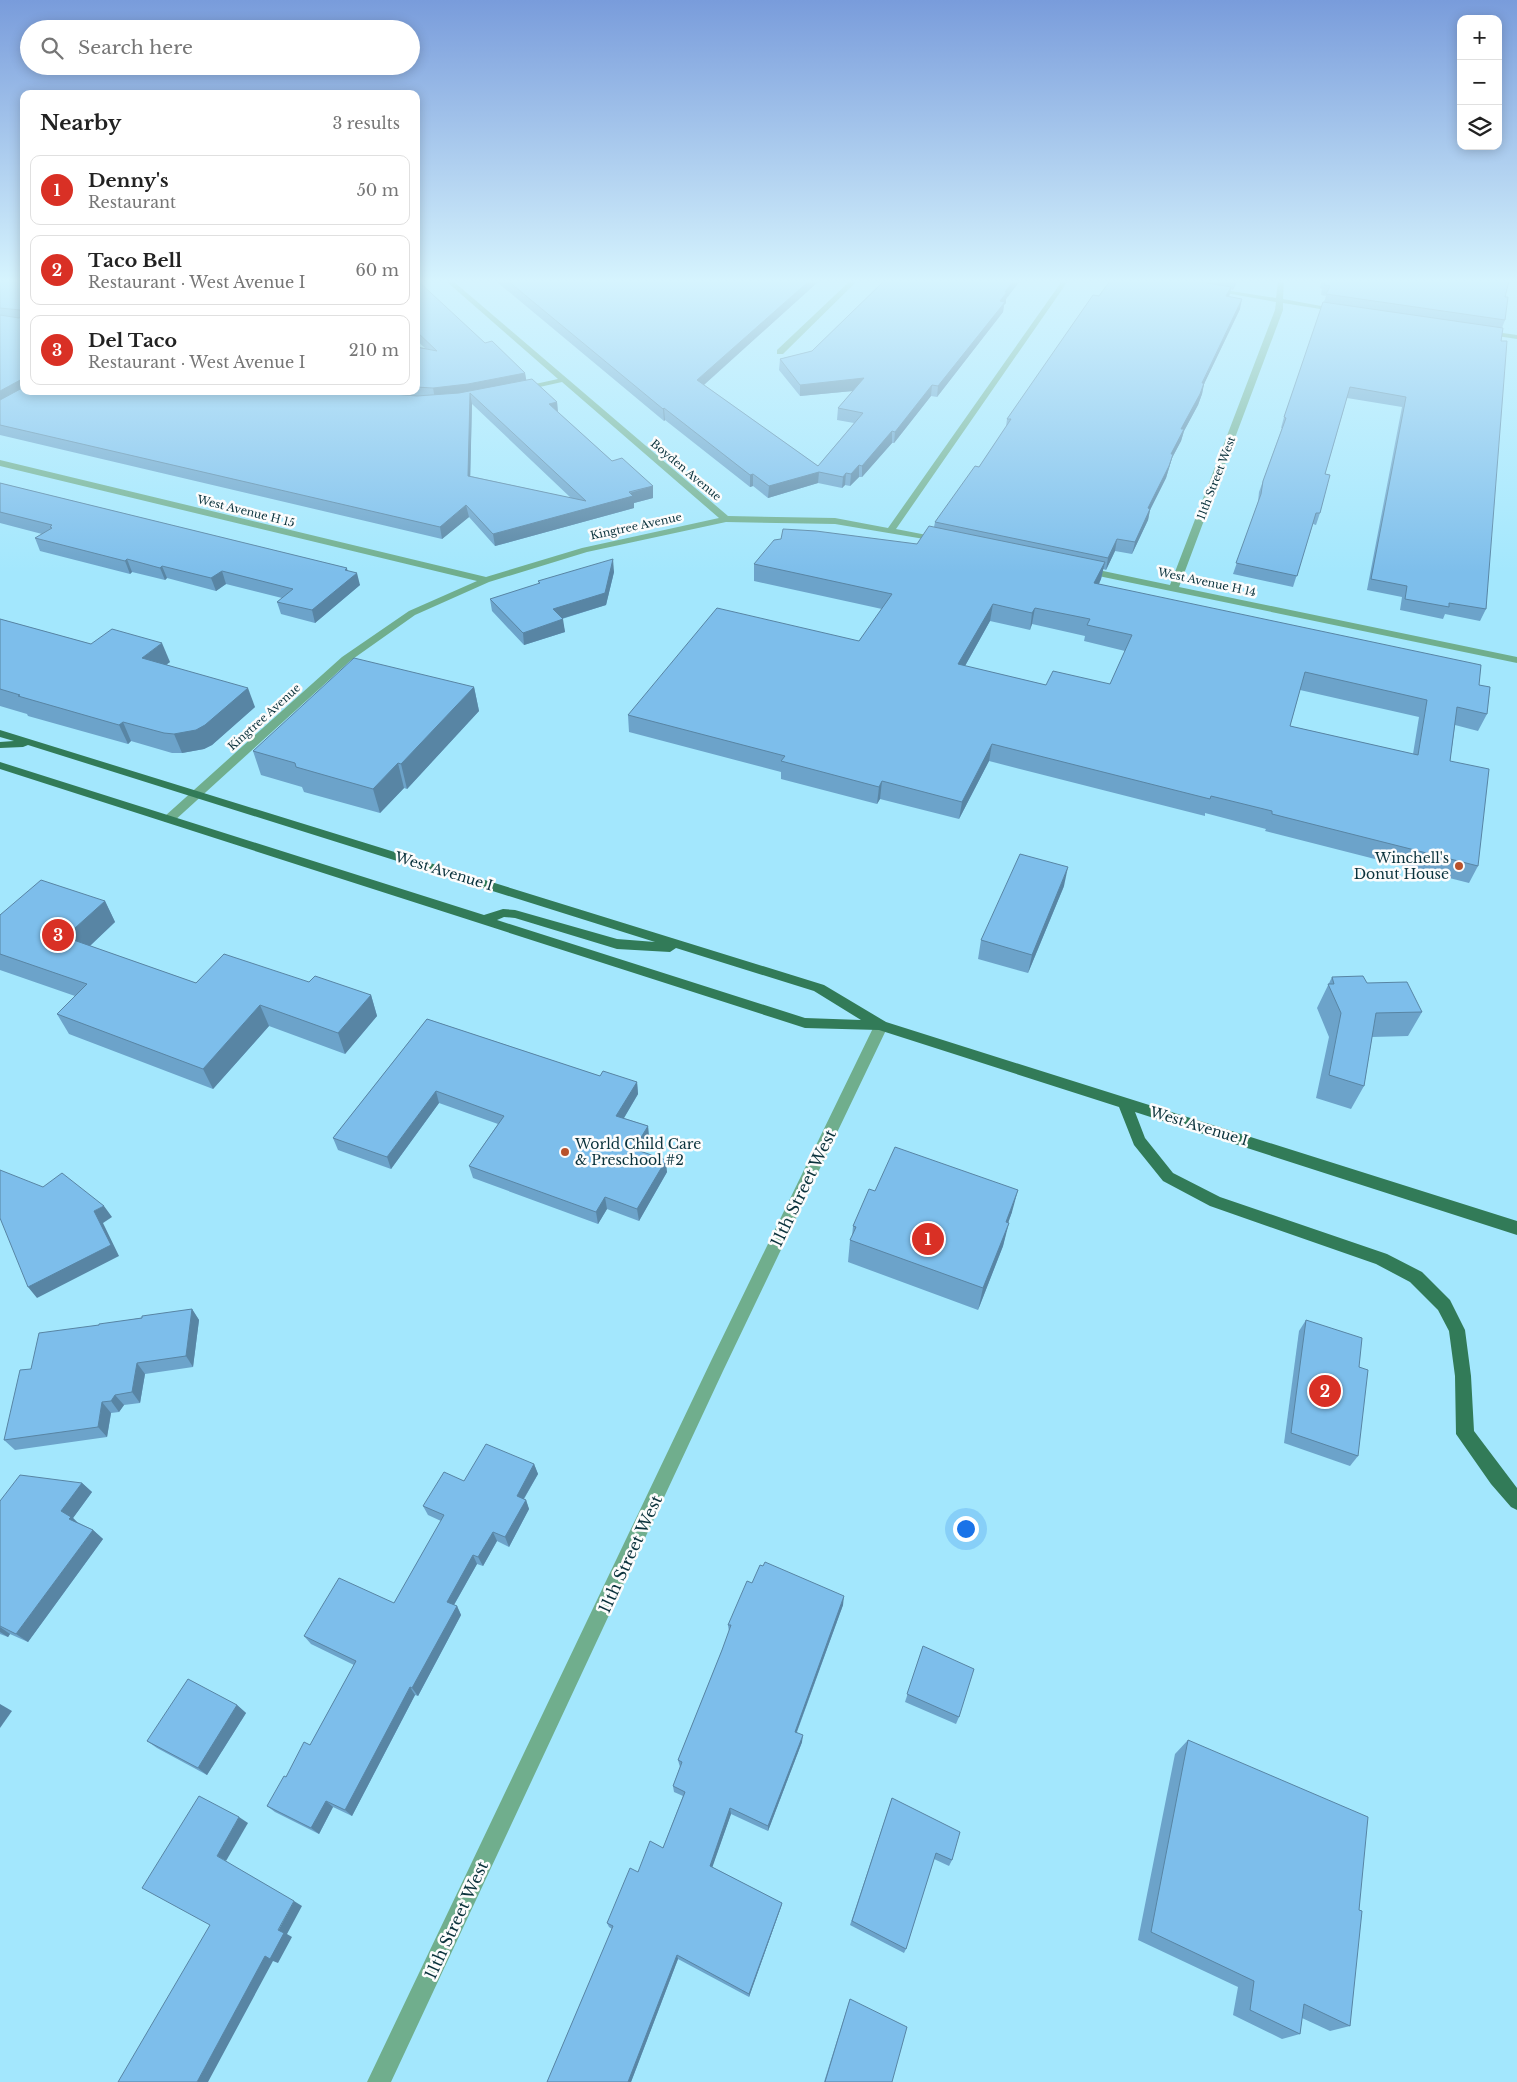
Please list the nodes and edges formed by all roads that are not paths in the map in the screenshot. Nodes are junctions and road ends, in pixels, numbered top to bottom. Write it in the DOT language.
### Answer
graph roads {
  1 [pos="997,378"];
  2 [pos="1253,378"];
  3 [pos="563,380"];
  4 [pos="509,392"];
  5 [pos="0,463"];
  6 [pos="726,519"];
  7 [pos="892,530"];
  8 [pos="950,542"];
  9 [pos="1077,568"];
  10 [pos="486,580"];
  11 [pos="1174,588"];
  12 [pos="1517,660"];
  13 [pos="0,733"];
  14 [pos="33,744"];
  15 [pos="0,745"];
  16 [pos="0,765"];
  17 [pos="196,794"];
  18 [pos="169,819"];
  19 [pos="484,920"];
  20 [pos="688,947"];
  21 [pos="881,1026"];
  22 [pos="1124,1102"];
  23 [pos="1517,1228"];
  24 [pos="1517,1501"];
  25 [pos="378,2082"];
  1 -- 7 [label="street"];
  2 -- 11 [label="street, 11th Street West"];
  3 -- 4 [label="street"];
  3 -- 6 [label="street, Boyden Avenue"];
  5 -- 10 [label="street, West Avenue H 15"];
  6 -- 7 [label="street, Kingtree Avenue"];
  6 -- 10 [label="street, Kingtree Avenue"];
  7 -- 8 [label="street"];
  9 -- 11 [label="street, West Avenue H 14"];
  10 -- 17 [label="street, Kingtree Avenue"];
  11 -- 12 [label="street, West Avenue H 14"];
  13 -- 14 [label="main road, West Avenue I"];
  14 -- 15 [label="main road"];
  14 -- 17 [label="main road, West Avenue I"];
  16 -- 18 [label="main road, West Avenue I"];
  17 -- 18 [label="street, Kingtree Avenue"];
  17 -- 20 [label="main road, West Avenue I"];
  18 -- 19 [label="main road, West Avenue I"];
  19 -- 20 [label="main road"];
  19 -- 21 [label="main road, West Avenue I"];
  20 -- 21 [label="main road, West Avenue I"];
  21 -- 22 [label="main road, West Avenue I"];
  21 -- 25 [label="street, 11th Street West"];
  22 -- 23 [label="main road, West Avenue I"];
  22 -- 24 [label="main road"];
}
